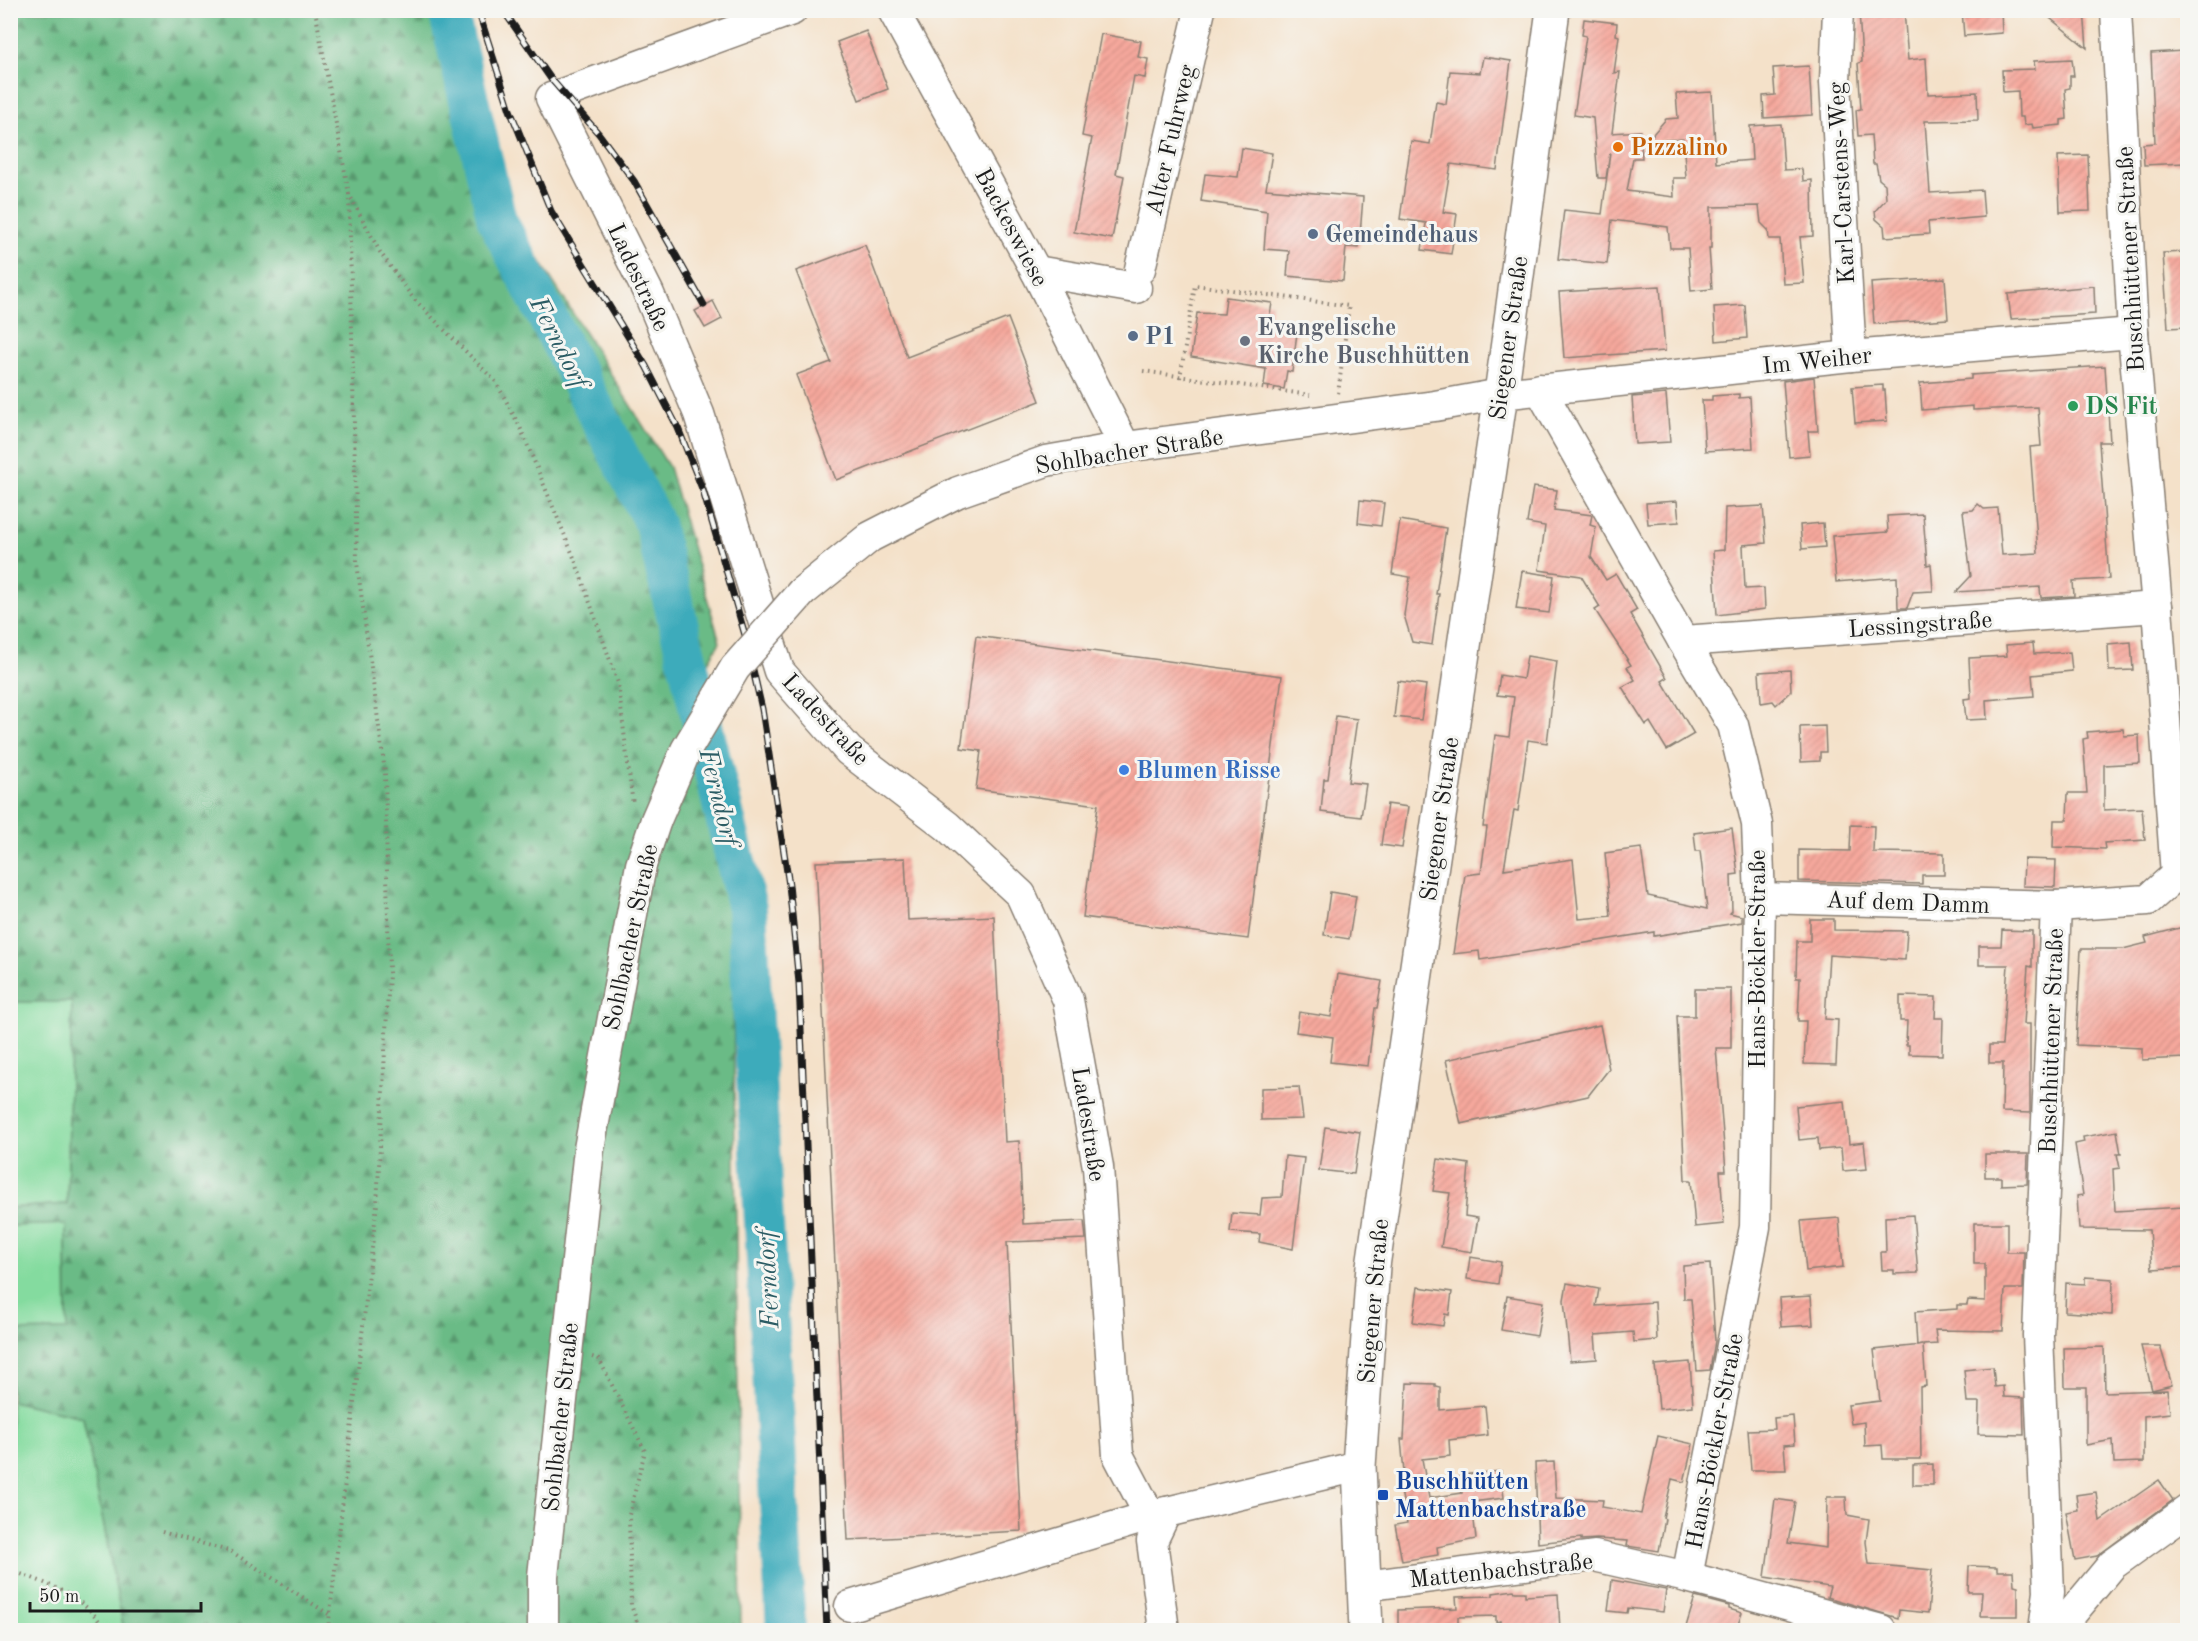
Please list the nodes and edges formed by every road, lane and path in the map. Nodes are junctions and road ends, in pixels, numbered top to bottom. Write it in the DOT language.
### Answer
graph roads {
  1 [pos="315,10"];
  2 [pos="792,10"];
  3 [pos="893,10"];
  4 [pos="1200,10"];
  5 [pos="1552,10"];
  6 [pos="1838,10"];
  7 [pos="2116,10"];
  8 [pos="349,194"];
  9 [pos="1036,271"];
  10 [pos="2133,333"];
  11 [pos="1851,356"];
  12 [pos="1143,371"];
  13 [pos="1180,378"];
  14 [pos="1540,389"];
  15 [pos="1501,394"];
  16 [pos="1315,395"];
  17 [pos="1337,398"];
  18 [pos="1125,447"];
  19 [pos="2157,607"];
  20 [pos="1683,641"];
  21 [pos="645,816"];
  22 [pos="2182,878"];
  23 [pos="1760,898"];
  24 [pos="2056,906"];
  25 [pos="567,1352"];
  26 [pos="1359,1466"];
  27 [pos="2187,1510"];
  28 [pos="1158,1514"];
  29 [pos="162,1532"];
  30 [pos="10,1570"];
  31 [pos="1687,1577"];
  32 [pos="1364,1586"];
  33 [pos="850,1606"];
  34 [pos="330,1615"];
  35 [pos="105,1630"];
  36 [pos="328,1630"];
  37 [pos="543,1630"];
  38 [pos="640,1630"];
  39 [pos="1164,1630"];
  40 [pos="1366,1630"];
  41 [pos="1881,1630"];
  42 [pos="2044,1630"];
  43 [pos="2058,1630"];
  1 -- 8 [label="path"];
  2 -- 28 [label="street, Ladestraße"];
  3 -- 9 [label="street, Backeswiese"];
  4 -- 9 [label="street, Alter Fuhrweg"];
  5 -- 15 [label="main road, Siegener Straße"];
  6 -- 11 [label="street, Karl-Carstens-Weg"];
  7 -- 10 [label="street, Buschhüttener Straße"];
  8 -- 21 [label="path"];
  8 -- 34 [label="path"];
  9 -- 18 [label="street, Backeswiese"];
  10 -- 11 [label="street, Im Weiher"];
  10 -- 19 [label="street, Buschhüttener Straße"];
  11 -- 14 [label="street, Im Weiher"];
  12 -- 13 [label="path"];
  13 -- 16 [label="path"];
  13 -- 17 [label="path"];
  14 -- 15 [label="street, Im Weiher"];
  14 -- 20 [label="street, Hans-Böckler-Straße"];
  15 -- 18 [label="street, Sohlbacher Straße"];
  15 -- 26 [label="main road, Siegener Straße"];
  18 -- 21 [label="street, Sohlbacher Straße, bridge"];
  19 -- 20 [label="street, Lessingstraße"];
  19 -- 22 [label="street, Buschhüttener Straße"];
  20 -- 23 [label="street, Hans-Böckler-Straße"];
  21 -- 25 [label="street, Sohlbacher Straße"];
  22 -- 24 [label="street, Buschhüttener Straße"];
  23 -- 24 [label="street, Auf dem Damm"];
  23 -- 31 [label="street, Hans-Böckler-Straße"];
  24 -- 42 [label="street, Buschhüttener Straße"];
  25 -- 37 [label="street, Sohlbacher Straße"];
  25 -- 38 [label="path"];
  26 -- 28 [label="street"];
  26 -- 32 [label="main road, Siegener Straße"];
  27 -- 43 [label="street"];
  28 -- 33 [label="street"];
  28 -- 39 [label="street"];
  29 -- 34 [label="path"];
  30 -- 35 [label="path"];
  31 -- 32 [label="street, Mattenbachstraße"];
  31 -- 41 [label="street, Mattenbachstraße"];
  32 -- 40 [label="main road, Siegener Straße"];
  34 -- 36 [label="path"];
}
